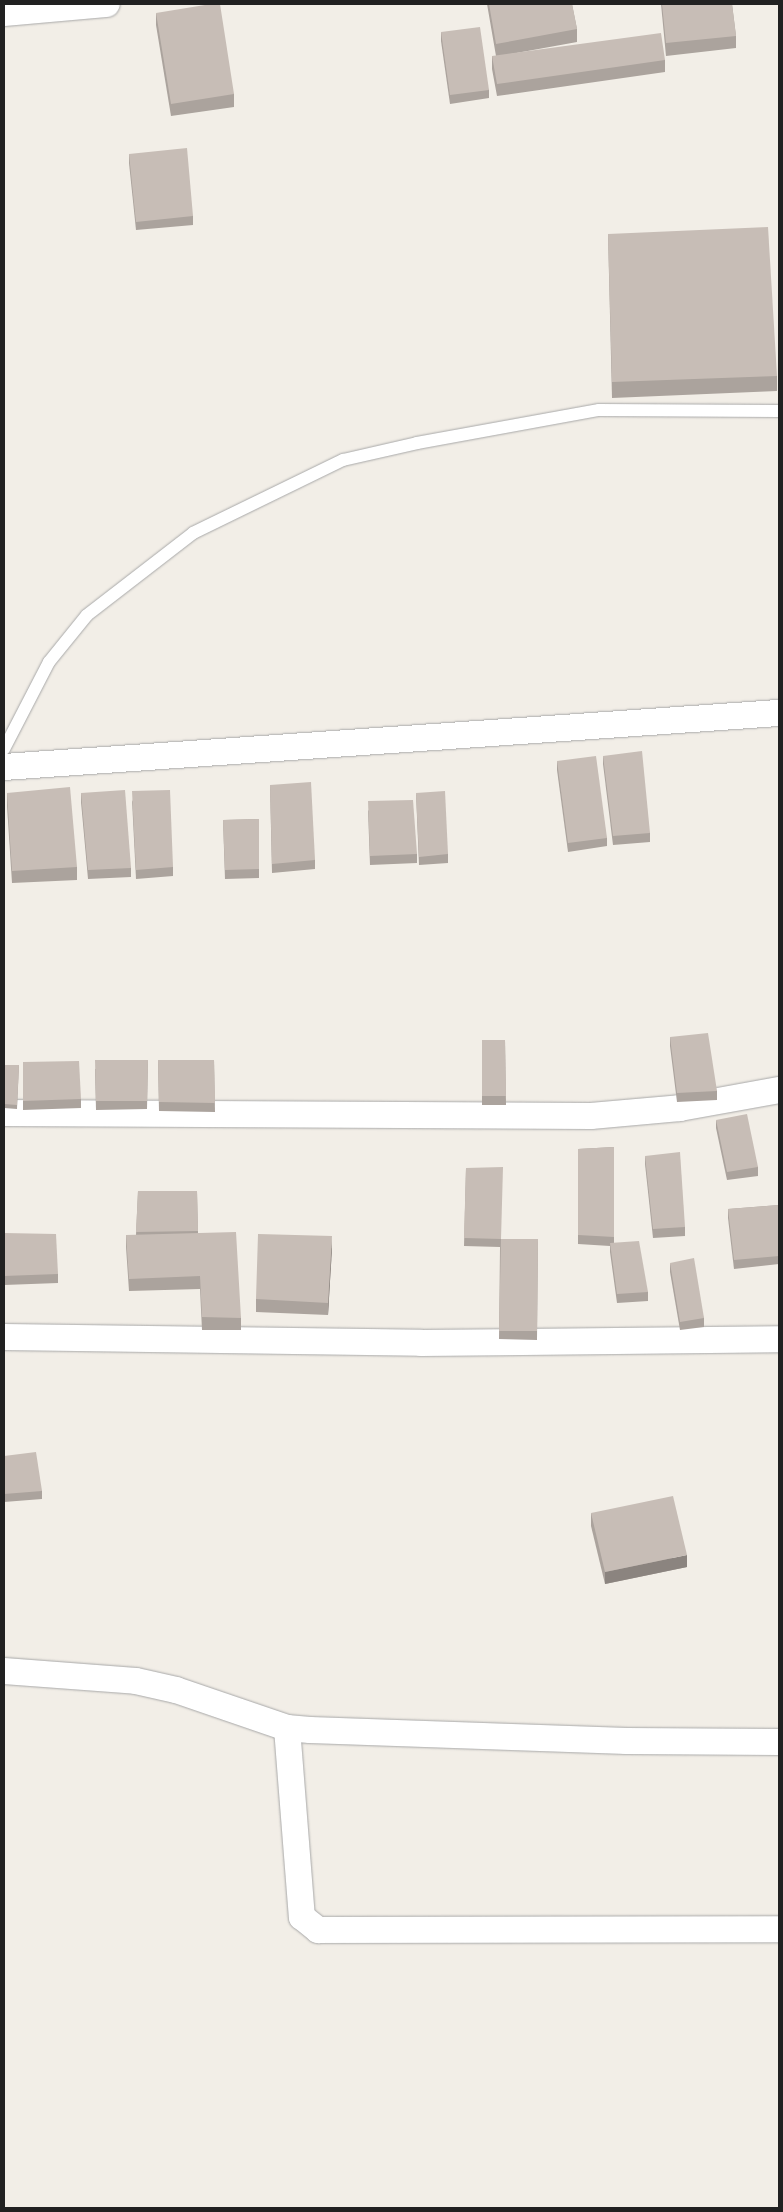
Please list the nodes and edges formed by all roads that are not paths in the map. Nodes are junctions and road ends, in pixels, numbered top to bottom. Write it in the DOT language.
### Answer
graph roads {
  1 [pos="107,4"];
  2 [pos="4,13"];
  3 [pos="779,411"];
  4 [pos="779,713"];
  5 [pos="4,748"];
  6 [pos="4,767"];
  7 [pos="779,1090"];
  8 [pos="4,1113"];
  9 [pos="4,1337"];
  10 [pos="779,1339"];
  11 [pos="4,1671"];
  12 [pos="287,1728"];
  13 [pos="779,1742"];
  14 [pos="779,1929"];
  1 -- 2 [label="street"];
  3 -- 5 [label="lane"];
  4 -- 6 [label="street"];
  7 -- 8 [label="street"];
  9 -- 10 [label="street"];
  11 -- 12 [label="street"];
  12 -- 13 [label="street"];
  12 -- 14 [label="street"];
}
